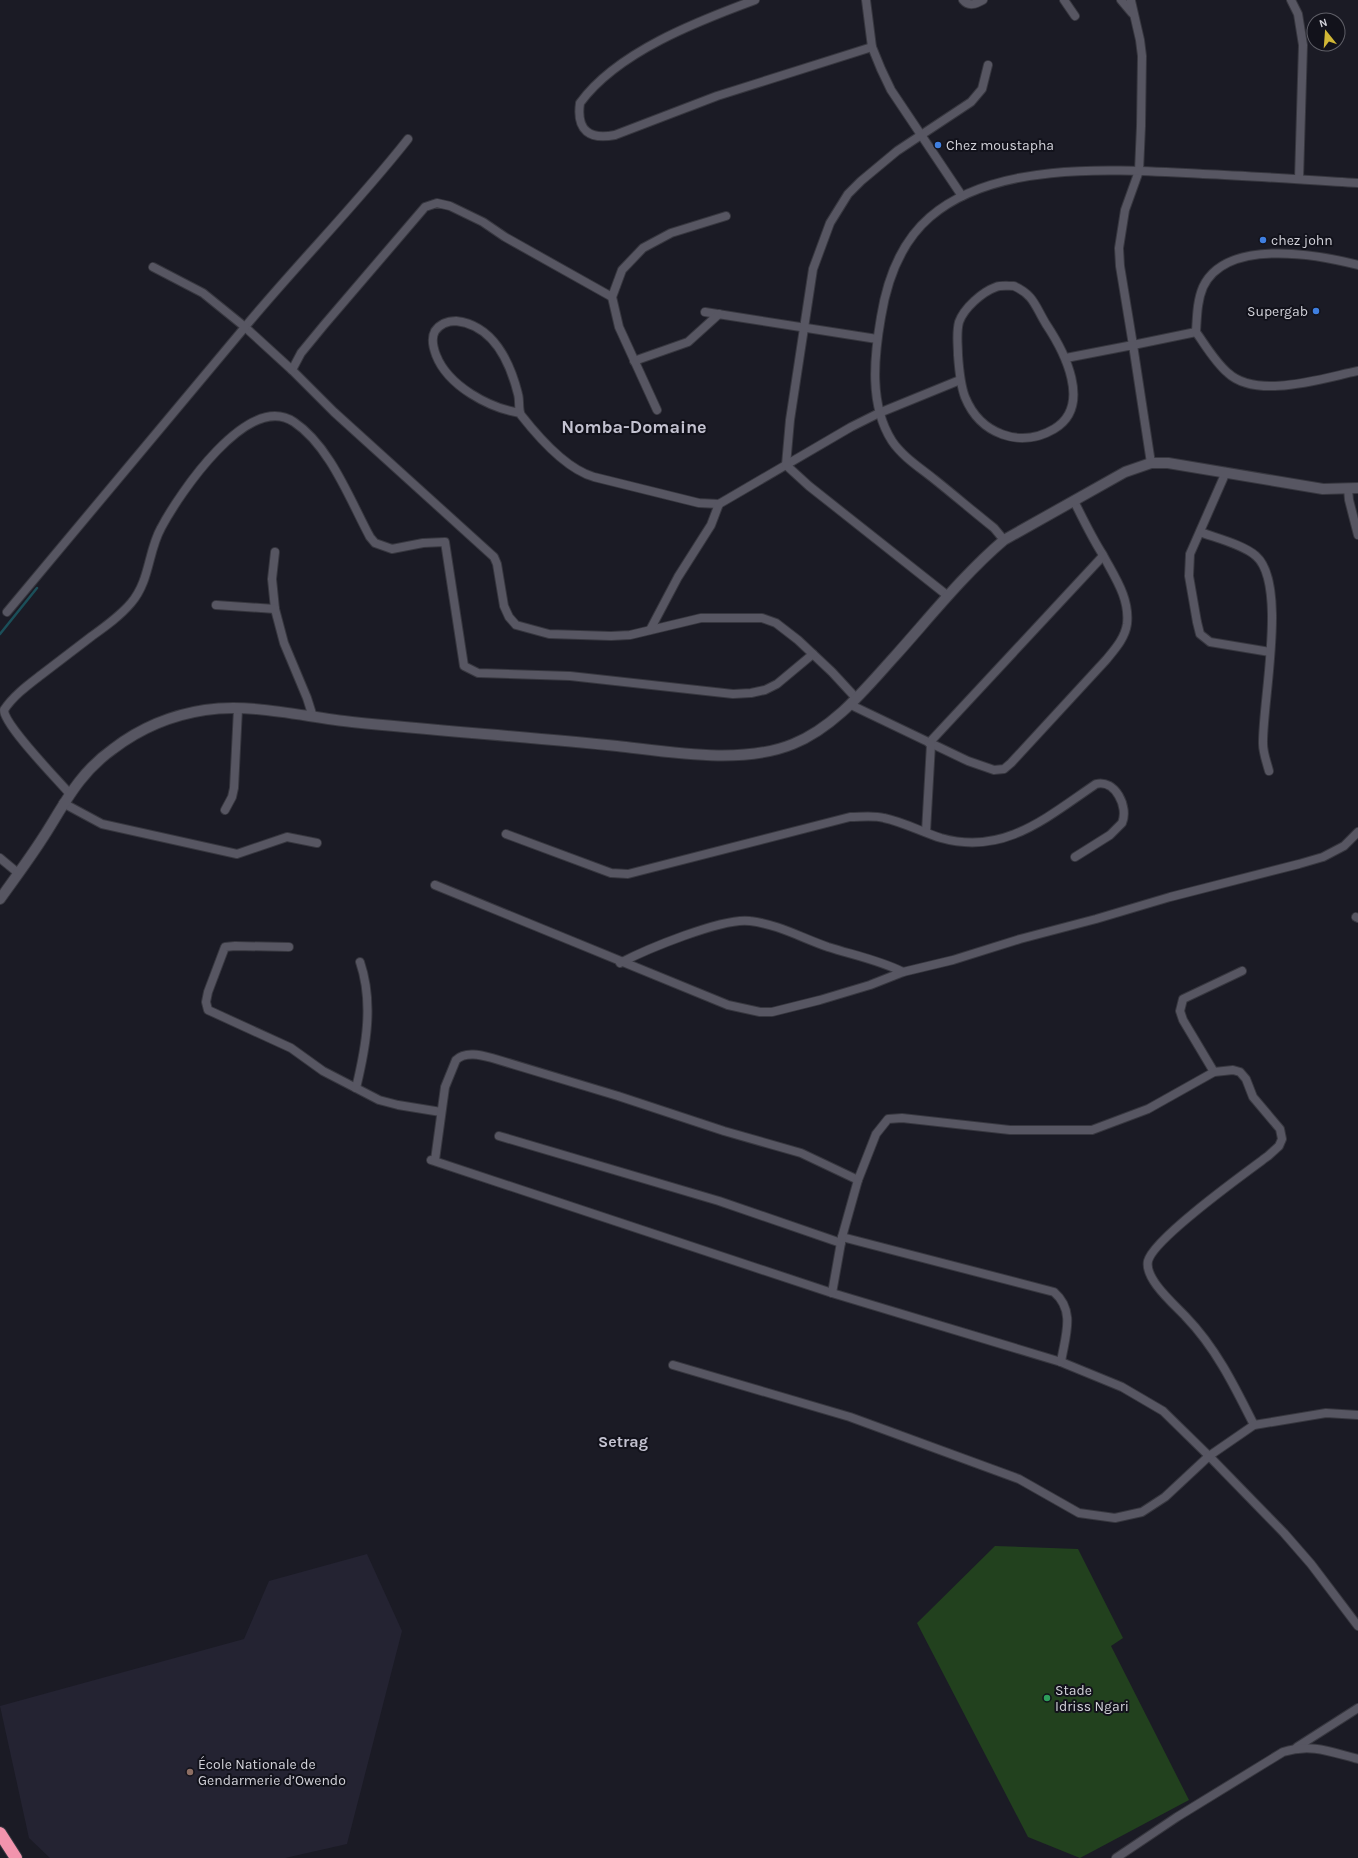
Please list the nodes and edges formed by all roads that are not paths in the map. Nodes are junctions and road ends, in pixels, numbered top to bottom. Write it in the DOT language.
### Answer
graph roads {
  1 [pos="755,0"];
  2 [pos="866,0"];
  3 [pos="963,0"];
  4 [pos="983,0"];
  5 [pos="1064,0"];
  6 [pos="1121,0"];
  7 [pos="1291,0"];
  8 [pos="1131,1"];
  9 [pos="1132,13"];
  10 [pos="1075,16"];
  11 [pos="872,47"];
  12 [pos="988,65"];
  13 [pos="922,135"];
  14 [pos="408,139"];
  15 [pos="1139,171"];
  16 [pos="1298,179"];
  17 [pos="1358,183"];
  18 [pos="962,196"];
  19 [pos="726,216"];
  20 [pos="1358,265"];
  21 [pos="153,267"];
  22 [pos="612,297"];
  23 [pos="705,312"];
  24 [pos="719,314"];
  25 [pos="245,327"];
  26 [pos="804,328"];
  27 [pos="1196,332"];
  28 [pos="877,339"];
  29 [pos="1133,345"];
  30 [pos="1066,358"];
  31 [pos="634,361"];
  32 [pos="292,370"];
  33 [pos="1358,371"];
  34 [pos="960,380"];
  35 [pos="657,410"];
  36 [pos="520,413"];
  37 [pos="879,413"];
  38 [pos="1151,463"];
  39 [pos="786,465"];
  40 [pos="1226,472"];
  41 [pos="1353,488"];
  42 [pos="1074,501"];
  43 [pos="719,504"];
  44 [pos="1200,532"];
  45 [pos="1358,535"];
  46 [pos="1004,540"];
  47 [pos="275,552"];
  48 [pos="1103,556"];
  49 [pos="948,596"];
  50 [pos="216,605"];
  51 [pos="275,609"];
  52 [pos="7,612"];
  53 [pos="650,630"];
  54 [pos="1270,652"];
  55 [pos="813,654"];
  56 [pos="854,701"];
  57 [pos="238,709"];
  58 [pos="313,717"];
  59 [pos="930,744"];
  60 [pos="1269,771"];
  61 [pos="69,793"];
  62 [pos="63,803"];
  63 [pos="225,810"];
  64 [pos="926,832"];
  65 [pos="1358,832"];
  66 [pos="506,834"];
  67 [pos="317,843"];
  68 [pos="1075,857"];
  69 [pos="0,858"];
  70 [pos="18,873"];
  71 [pos="435,885"];
  72 [pos="0,899"];
  73 [pos="288,947"];
  74 [pos="360,962"];
  75 [pos="620,963"];
  76 [pos="1242,970"];
  77 [pos="903,972"];
  78 [pos="1214,1072"];
  79 [pos="356,1088"];
  80 [pos="441,1112"];
  81 [pos="499,1136"];
  82 [pos="858,1180"];
  83 [pos="842,1240"];
  84 [pos="832,1293"];
  85 [pos="1061,1362"];
  86 [pos="673,1365"];
  87 [pos="1358,1415"];
  88 [pos="1254,1425"];
  89 [pos="1209,1456"];
  90 [pos="1358,1626"];
  91 [pos="1358,1708"];
  92 [pos="1297,1747"];
  93 [pos="1358,1759"];
  94 [pos="0,1833"];
  95 [pos="16,1858"];
  96 [pos="1116,1858"];
  1 -- 11 [label="street"];
  2 -- 11 [label="street"];
  3 -- 4 [label="street"];
  5 -- 10 [label="street"];
  6 -- 9 [label="street"];
  7 -- 16 [label="street"];
  8 -- 9 [label="street"];
  9 -- 15 [label="street"];
  11 -- 13 [label="street"];
  12 -- 13 [label="street"];
  13 -- 18 [label="street"];
  13 -- 26 [label="street"];
  14 -- 25 [label="street"];
  15 -- 16 [label="street"];
  15 -- 18 [label="street"];
  15 -- 29 [label="street"];
  16 -- 17 [label="street"];
  18 -- 28 [label="street"];
  19 -- 22 [label="street"];
  20 -- 27 [label="street"];
  21 -- 25 [label="street"];
  22 -- 31 [label="street"];
  22 -- 32 [label="street"];
  23 -- 24 [label="street"];
  24 -- 26 [label="street"];
  24 -- 31 [label="street"];
  25 -- 32 [label="street"];
  25 -- 52 [label="street"];
  26 -- 28 [label="street"];
  26 -- 39 [label="street"];
  27 -- 29 [label="street"];
  27 -- 33 [label="street"];
  28 -- 37 [label="street"];
  29 -- 30 [label="street"];
  29 -- 38 [label="street"];
  30 -- 34 [label="street"];
  30 -- 34 [label="street"];
  31 -- 35 [label="street"];
  32 -- 53 [label="street"];
  34 -- 37 [label="street"];
  36 -- 36 [label="street"];
  36 -- 43 [label="street"];
  37 -- 39 [label="street"];
  37 -- 46 [label="street"];
  38 -- 40 [label="street"];
  38 -- 42 [label="street"];
  39 -- 43 [label="street"];
  39 -- 49 [label="street"];
  40 -- 41 [label="street"];
  40 -- 44 [label="street"];
  41 -- 45 [label="street"];
  42 -- 46 [label="street"];
  42 -- 48 [label="street"];
  43 -- 53 [label="street"];
  44 -- 54 [label="street"];
  44 -- 54 [label="street"];
  46 -- 49 [label="street"];
  47 -- 51 [label="street"];
  48 -- 59 [label="street"];
  48 -- 59 [label="street"];
  49 -- 56 [label="street"];
  50 -- 51 [label="street"];
  51 -- 58 [label="street"];
  53 -- 55 [label="street"];
  54 -- 60 [label="street"];
  55 -- 56 [label="street"];
  55 -- 61 [label="street"];
  56 -- 58 [label="street"];
  56 -- 59 [label="street"];
  57 -- 58 [label="street"];
  57 -- 61 [label="street"];
  57 -- 63 [label="street"];
  59 -- 64 [label="street"];
  61 -- 62 [label="street"];
  62 -- 67 [label="street"];
  62 -- 70 [label="street"];
  64 -- 66 [label="street"];
  64 -- 68 [label="street"];
  65 -- 77 [label="street"];
  69 -- 70 [label="street"];
  70 -- 72 [label="street"];
  71 -- 75 [label="street"];
  73 -- 79 [label="street"];
  74 -- 79 [label="street"];
  75 -- 77 [label="street"];
  75 -- 77 [label="street"];
  76 -- 78 [label="street"];
  78 -- 82 [label="street"];
  78 -- 88 [label="street"];
  79 -- 80 [label="street"];
  80 -- 82 [label="street"];
  80 -- 84 [label="street"];
  81 -- 83 [label="street"];
  82 -- 83 [label="street"];
  83 -- 84 [label="street"];
  83 -- 85 [label="street"];
  84 -- 85 [label="street"];
  85 -- 89 [label="street"];
  86 -- 89 [label="street"];
  87 -- 88 [label="street"];
  88 -- 89 [label="street"];
  89 -- 90 [label="street"];
  91 -- 92 [label="street"];
  92 -- 93 [label="street"];
  92 -- 96 [label="street"];
  94 -- 95 [label="highway"];
}
